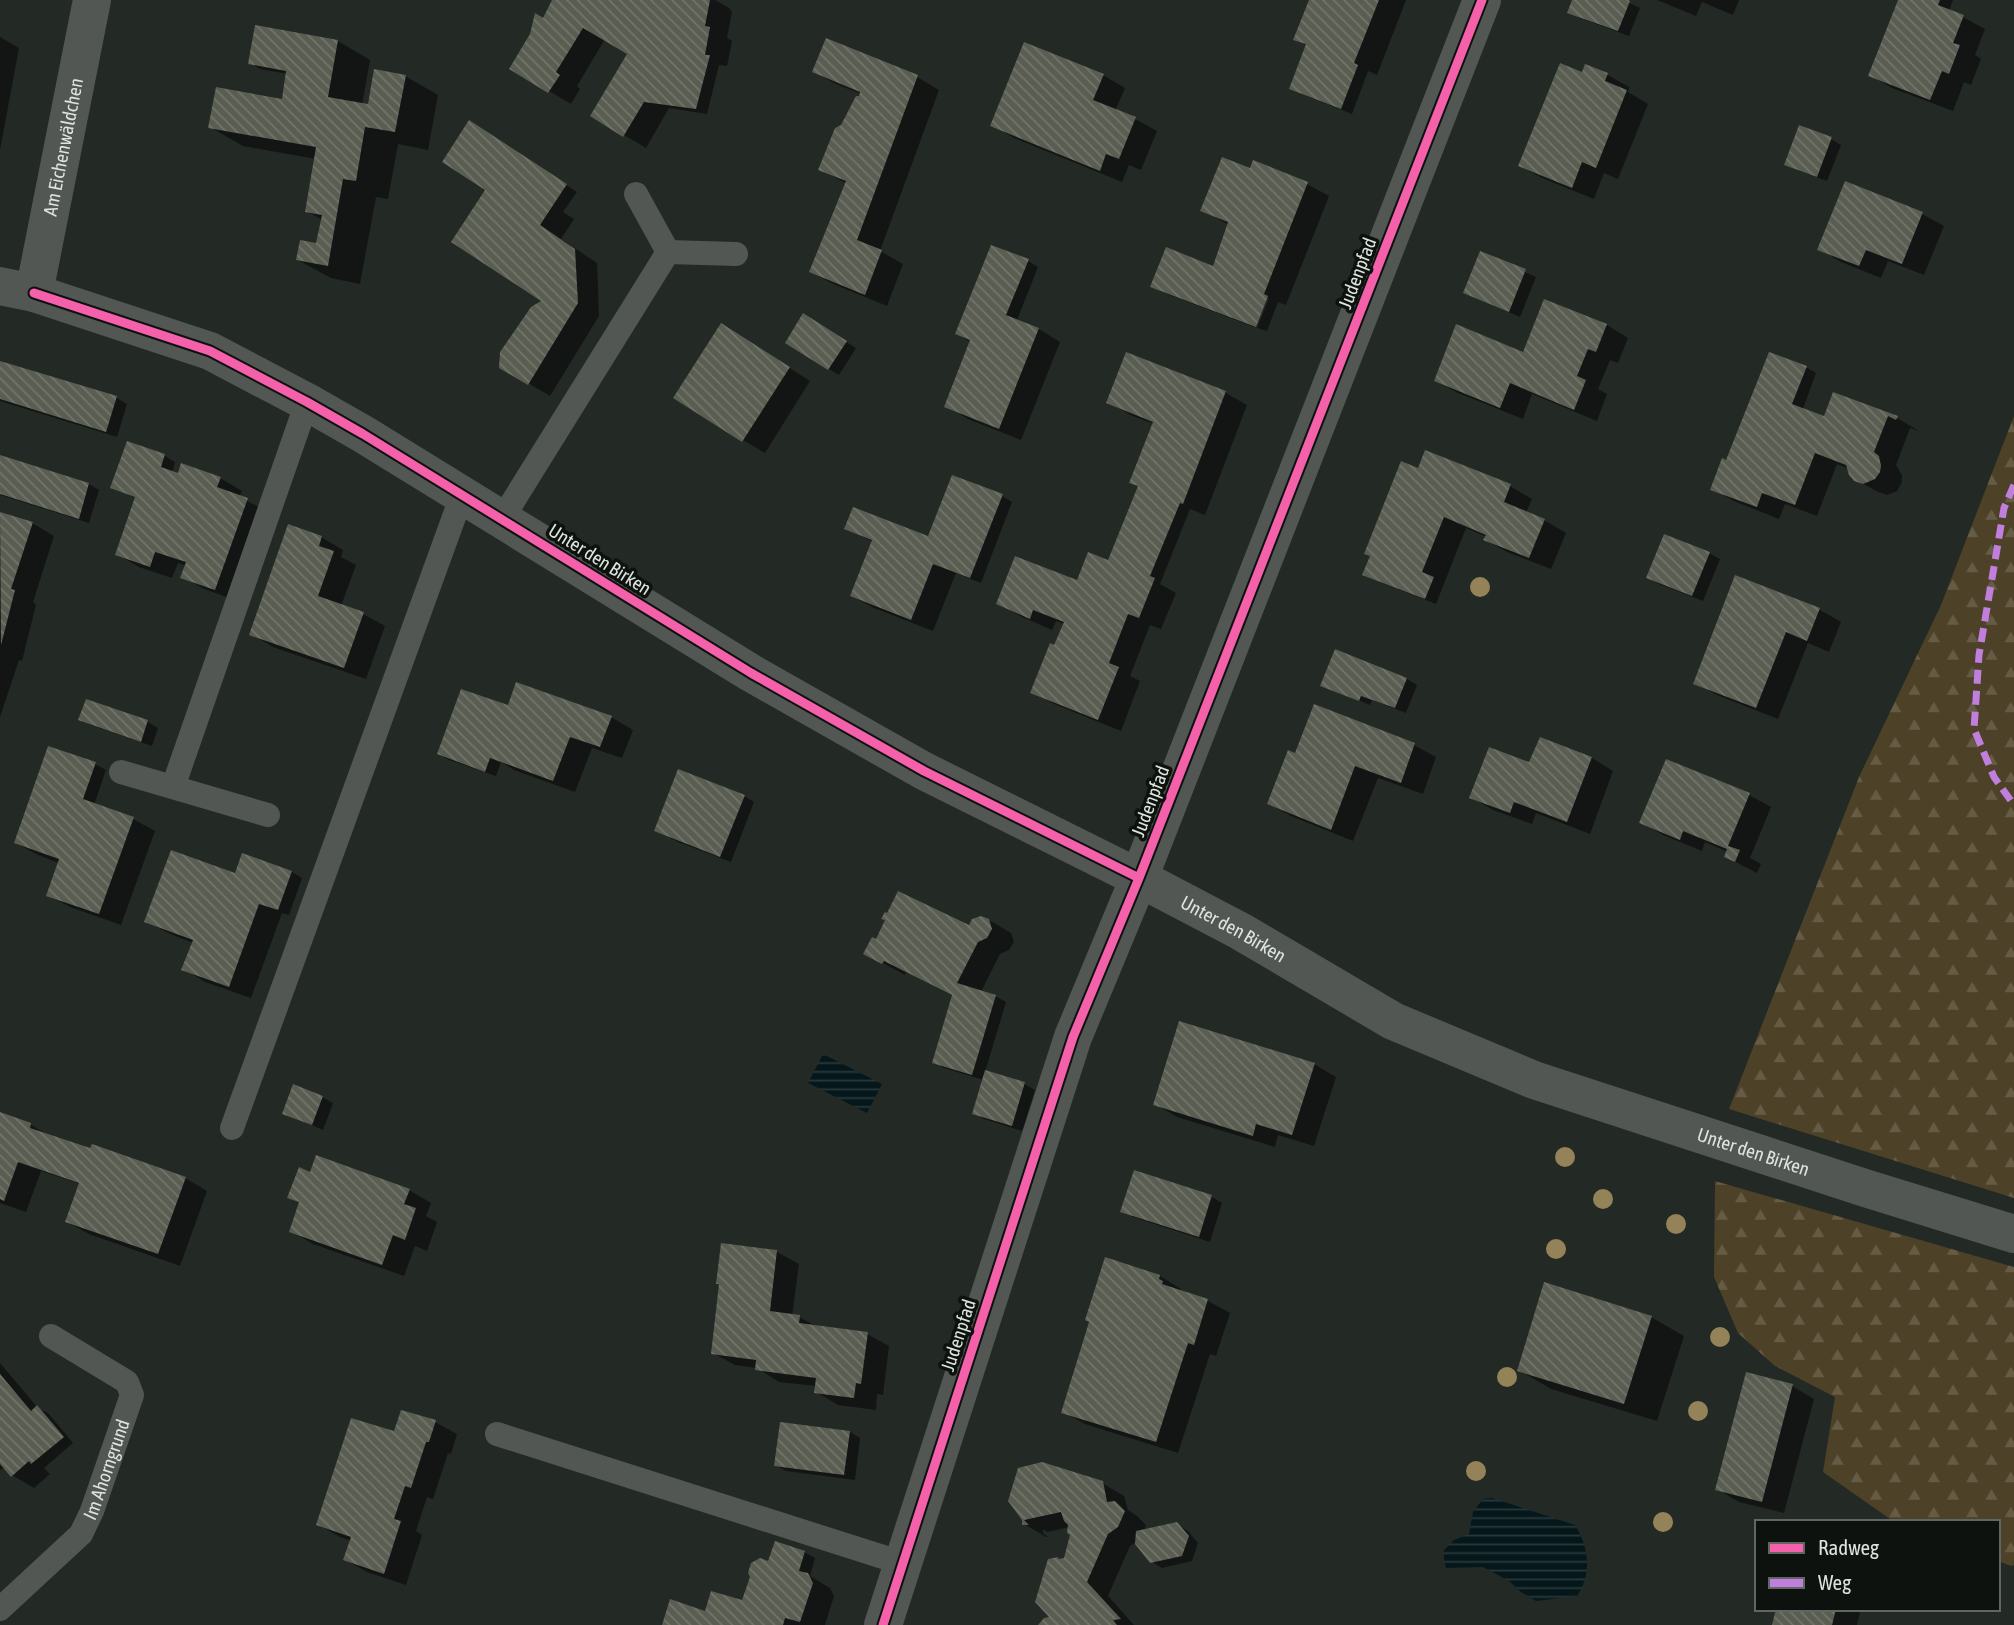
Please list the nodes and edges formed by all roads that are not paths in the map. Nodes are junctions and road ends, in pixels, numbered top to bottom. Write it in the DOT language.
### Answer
graph roads {
  1 [pos="92,0"];
  2 [pos="1482,0"];
  3 [pos="636,194"];
  4 [pos="668,251"];
  5 [pos="736,254"];
  6 [pos="17,290"];
  7 [pos="307,401"];
  8 [pos="462,495"];
  9 [pos="502,519"];
  10 [pos="121,772"];
  11 [pos="173,787"];
  12 [pos="268,815"];
  13 [pos="1139,878"];
  14 [pos="232,1128"];
  15 [pos="2014,1234"];
  16 [pos="51,1336"];
  17 [pos="497,1434"];
  18 [pos="902,1563"];
  19 [pos="0,1609"];
  20 [pos="883,1625"];
  1 -- 6 [label="street, Am Eichenwäldchen"];
  2 -- 13 [label="street, Judenpfad"];
  3 -- 4 [label="lane"];
  4 -- 5 [label="lane"];
  4 -- 9 [label="lane"];
  6 -- 7 [label="street, Unter den Birken"];
  7 -- 8 [label="street, Unter den Birken"];
  7 -- 11 [label="lane"];
  8 -- 9 [label="street, Unter den Birken"];
  8 -- 14 [label="lane"];
  9 -- 13 [label="street, Unter den Birken"];
  10 -- 11 [label="lane"];
  11 -- 12 [label="lane"];
  13 -- 15 [label="street, Unter den Birken"];
  13 -- 18 [label="street, Judenpfad"];
  16 -- 19 [label="lane, Im Ahorngrund"];
  17 -- 18 [label="lane"];
  18 -- 20 [label="street, Judenpfad"];
}
